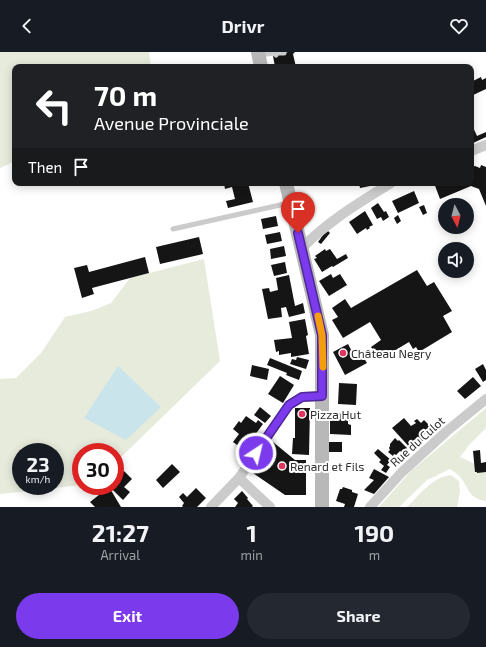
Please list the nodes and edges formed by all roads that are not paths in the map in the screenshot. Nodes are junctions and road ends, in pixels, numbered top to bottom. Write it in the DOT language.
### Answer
graph roads {
  1 [pos="284,53"];
  2 [pos="275,54"];
  3 [pos="259,58"];
  4 [pos="486,145"];
  5 [pos="474,150"];
  6 [pos="287,186"];
  7 [pos="386,186"];
  8 [pos="291,202"];
  9 [pos="173,229"];
  10 [pos="302,248"];
  11 [pos="322,396"];
  12 [pos="486,399"];
  13 [pos="239,478"];
  14 [pos="211,507"];
  15 [pos="270,507"];
  16 [pos="322,507"];
  17 [pos="370,507"];
  1 -- 2 [label="lane"];
  2 -- 3 [label="lane"];
  4 -- 5 [label="street"];
  6 -- 8 [label="main road"];
  7 -- 10 [label="street"];
  8 -- 9 [label="lane"];
  8 -- 10 [label="main road"];
  10 -- 11 [label="main road"];
  11 -- 13 [label="street"];
  11 -- 16 [label="main road"];
  12 -- 17 [label="street, Rue du Culot"];
  13 -- 14 [label="street"];
  13 -- 15 [label="street"];
}
